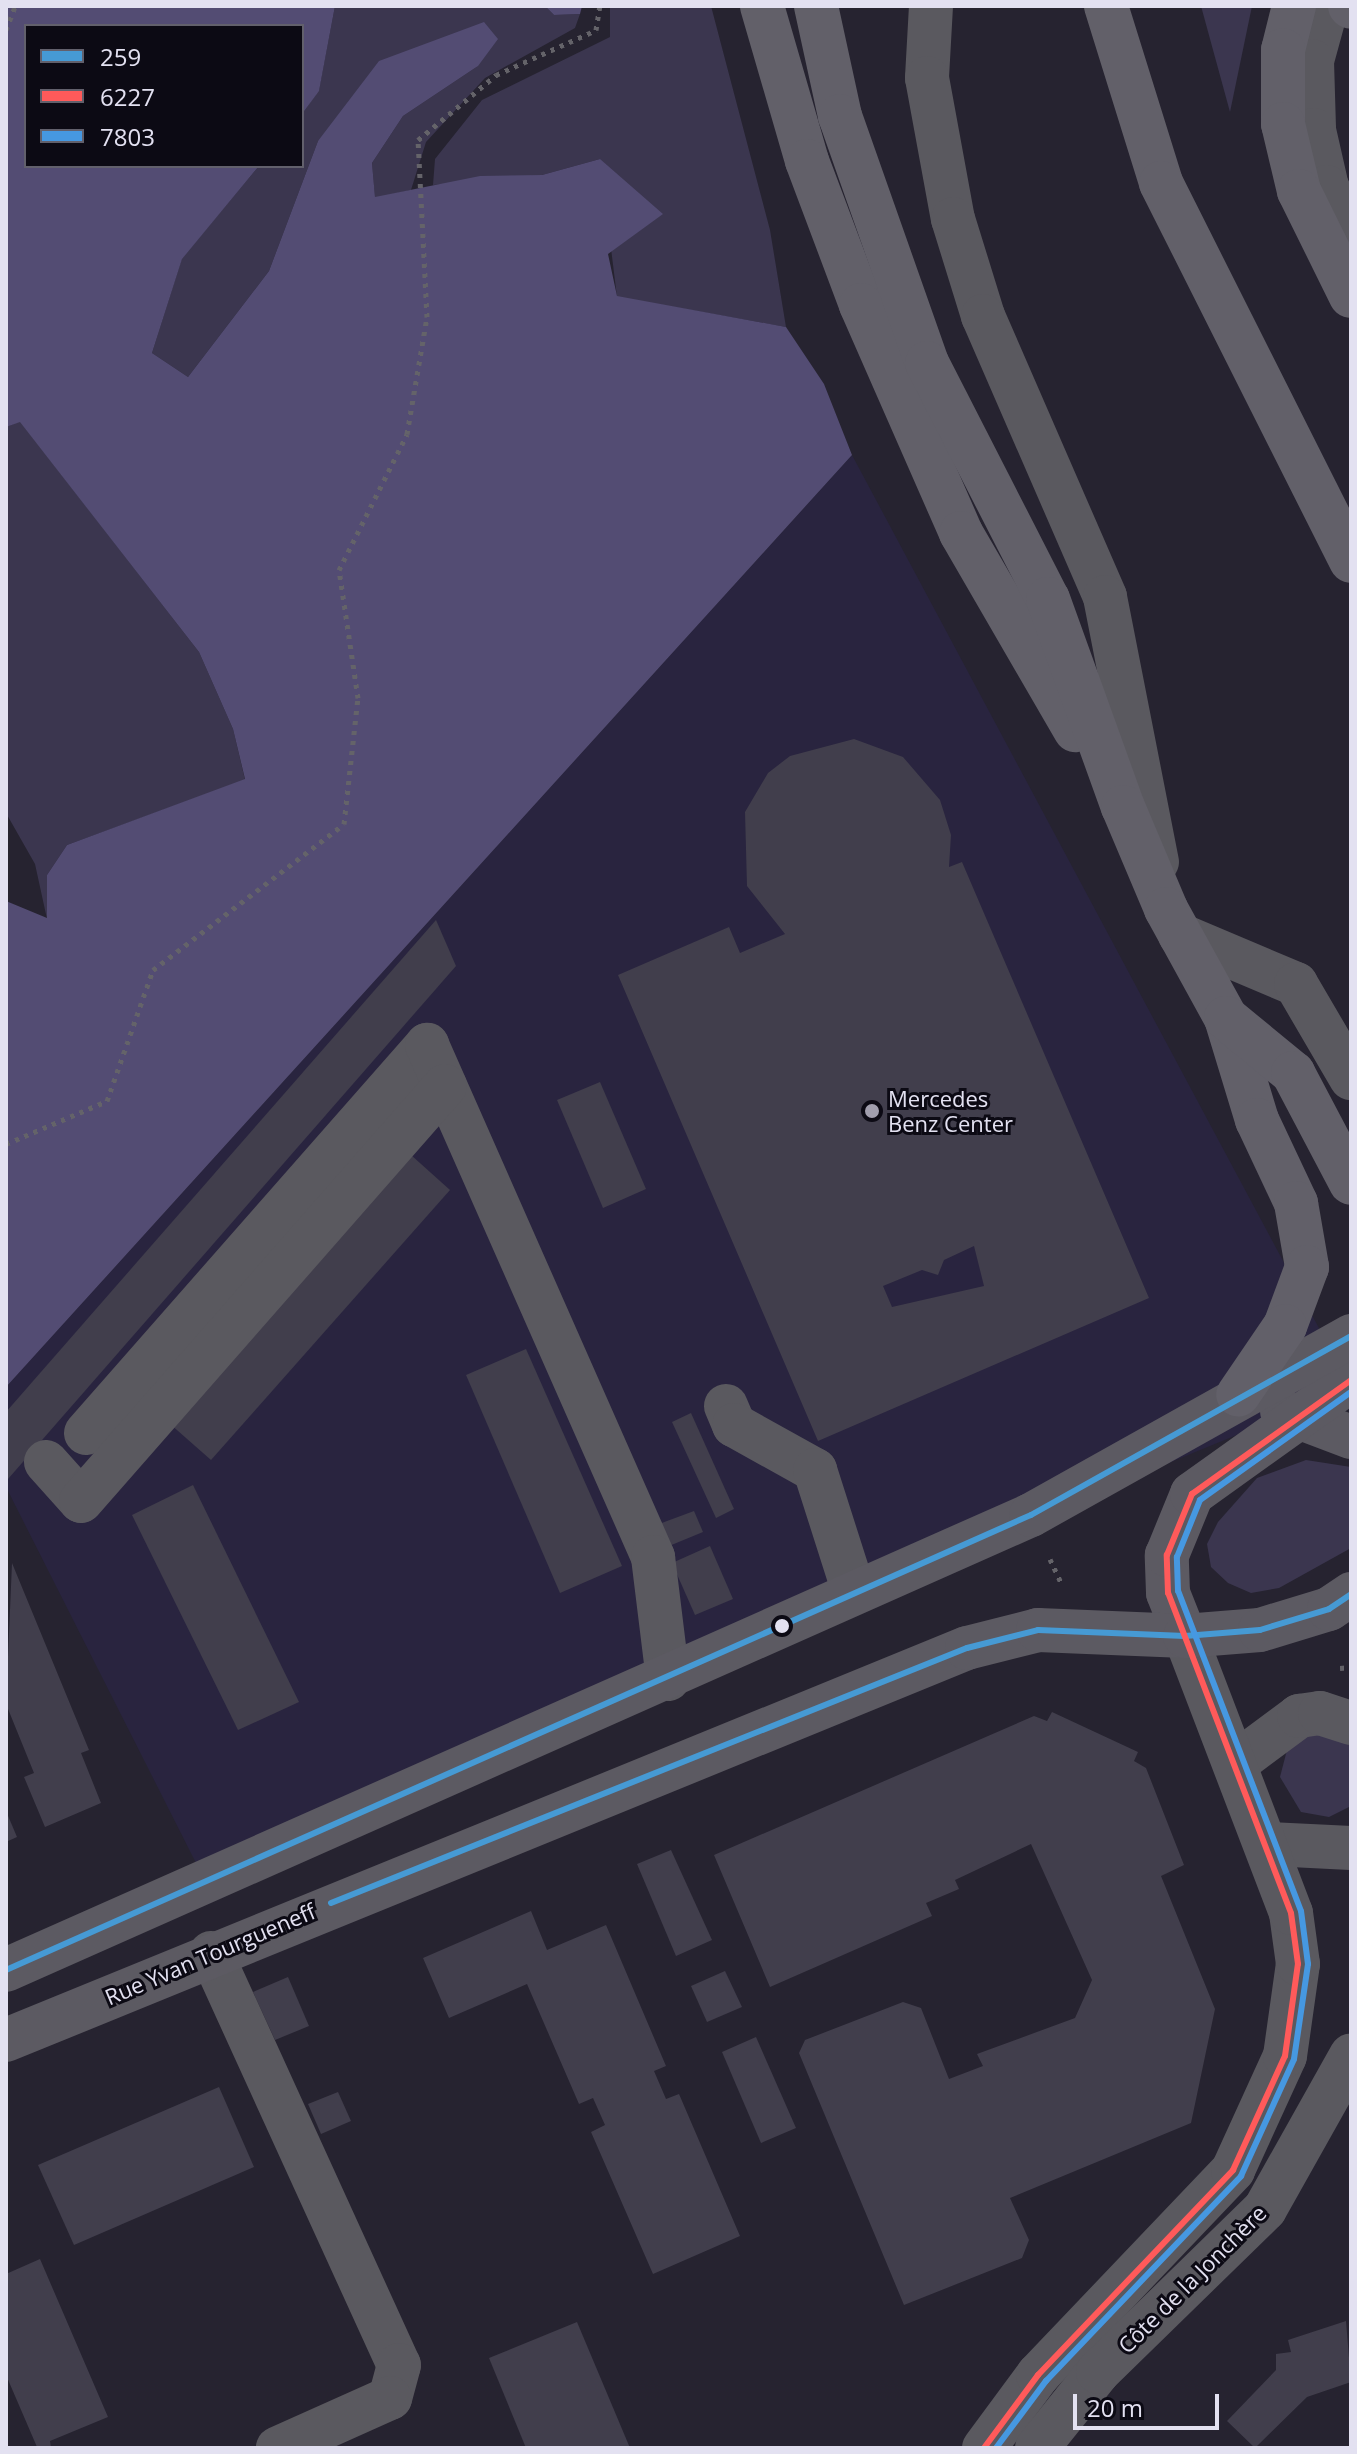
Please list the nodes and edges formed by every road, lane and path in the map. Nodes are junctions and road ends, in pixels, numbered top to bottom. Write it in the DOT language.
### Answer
graph roads {
  1 [pos="15,6"];
  2 [pos="600,6"];
  3 [pos="762,6"];
  4 [pos="816,6"];
  5 [pos="931,6"];
  6 [pos="1106,6"];
  7 [pos="1294,6"];
  8 [pos="1327,6"];
  9 [pos="6,30"];
  10 [pos="1351,233"];
  11 [pos="1351,296"];
  12 [pos="1351,561"];
  13 [pos="1123,807"];
  14 [pos="1173,922"];
  15 [pos="1226,1018"];
  16 [pos="1351,1078"];
  17 [pos="445,1086"];
  18 [pos="6,1144"];
  19 [pos="1351,1183"];
  20 [pos="1351,1336"];
  21 [pos="1351,1380"];
  22 [pos="1238,1395"];
  23 [pos="720,1419"];
  24 [pos="1303,1419"];
  25 [pos="86,1433"];
  26 [pos="1351,1437"];
  27 [pos="46,1462"];
  28 [pos="1047,1554"];
  29 [pos="847,1575"];
  30 [pos="1061,1588"];
  31 [pos="1351,1594"];
  32 [pos="1185,1636"];
  33 [pos="668,1679"];
  34 [pos="1351,1723"];
  35 [pos="1236,1763"];
  36 [pos="1268,1844"];
  37 [pos="1351,1848"];
  38 [pos="211,1953"];
  39 [pos="6,1970"];
  40 [pos="6,2040"];
  41 [pos="1345,2067"];
  42 [pos="278,2448"];
  43 [pos="984,2448"];
  44 [pos="1037,2448"];
  1 -- 9 [label="path"];
  2 -- 18 [label="path"];
  3 -- 13 [label="highway"];
  4 -- 13 [label="highway"];
  5 -- 14 [label="street"];
  6 -- 12 [label="highway"];
  7 -- 11 [label="highway"];
  8 -- 10 [label="street"];
  13 -- 14 [label="highway"];
  14 -- 15 [label="highway"];
  14 -- 16 [label="street"];
  15 -- 19 [label="highway"];
  15 -- 22 [label="highway"];
  17 -- 25 [label="street"];
  17 -- 27 [label="street"];
  17 -- 33 [label="street"];
  20 -- 22 [label="main road"];
  21 -- 24 [label="main road"];
  22 -- 24 [label="main road"];
  22 -- 29 [label="main road"];
  23 -- 29 [label="street"];
  24 -- 26 [label="main road"];
  24 -- 32 [label="main road"];
  28 -- 30 [label="path"];
  29 -- 33 [label="main road"];
  31 -- 32 [label="main road, Rue Yvan Tourgueneff"];
  32 -- 35 [label="street, Côte de la Jonchère"];
  32 -- 38 [label="main road, Rue Yvan Tourgueneff"];
  33 -- 39 [label="main road"];
  34 -- 35 [label="street"];
  35 -- 36 [label="street, Côte de la Jonchère"];
  36 -- 37 [label="street"];
  36 -- 43 [label="street, Côte de la Jonchère"];
  38 -- 40 [label="main road, Rue Yvan Tourgueneff"];
  38 -- 42 [label="street"];
  41 -- 44 [label="street, Côte de la Jonchère"];
}
